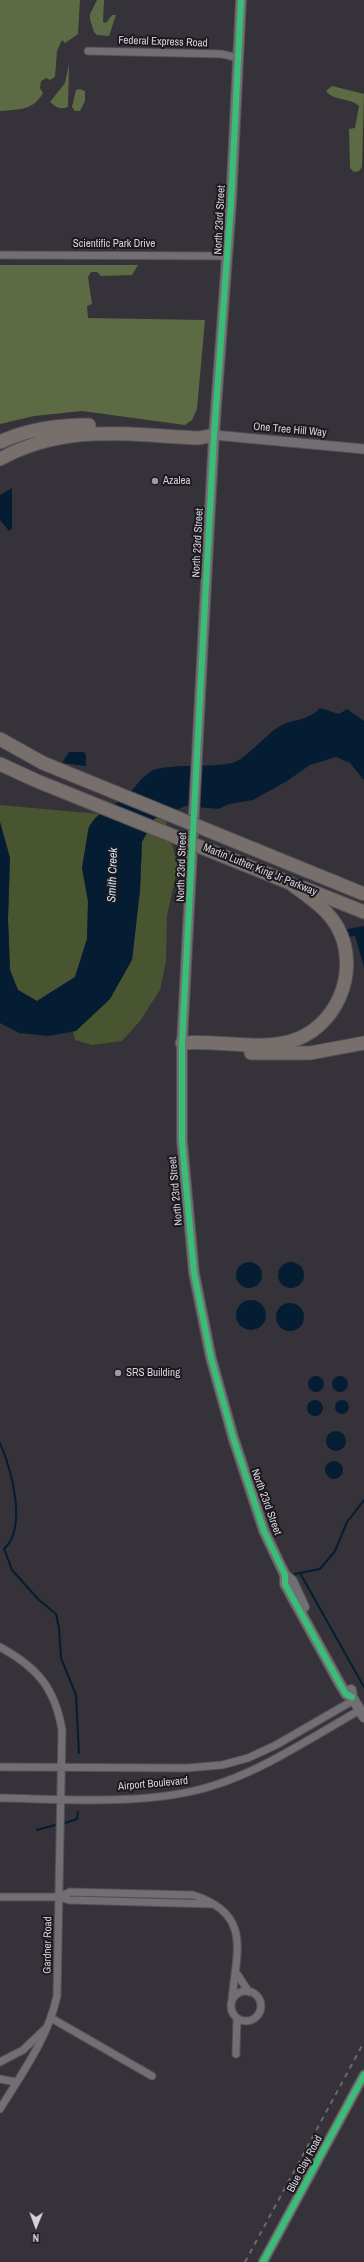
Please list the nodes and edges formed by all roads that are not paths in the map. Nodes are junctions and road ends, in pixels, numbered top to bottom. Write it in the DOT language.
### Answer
graph roads {
  1 [pos="241,0"];
  2 [pos="88,51"];
  3 [pos="238,58"];
  4 [pos="0,255"];
  5 [pos="228,256"];
  6 [pos="214,435"];
  7 [pos="0,442"];
  8 [pos="364,449"];
  9 [pos="0,459"];
  10 [pos="0,740"];
  11 [pos="0,747"];
  12 [pos="43,763"];
  13 [pos="0,764"];
  14 [pos="290,883"];
  15 [pos="364,894"];
  16 [pos="364,912"];
  17 [pos="182,1043"];
  18 [pos="364,1043"];
  19 [pos="0,1647"];
  20 [pos="353,1698"];
  21 [pos="362,1713"];
  22 [pos="0,1767"];
  23 [pos="61,1767"];
  24 [pos="0,1798"];
  25 [pos="61,1799"];
  26 [pos="0,1897"];
  27 [pos="60,1897"];
  28 [pos="236,1974"];
  29 [pos="249,1992"];
  30 [pos="232,2000"];
  31 [pos="237,2018"];
  32 [pos="50,2021"];
  33 [pos="236,2054"];
  34 [pos="0,2062"];
  35 [pos="364,2075"];
  36 [pos="152,2076"];
  37 [pos="0,2078"];
  38 [pos="16,2082"];
  39 [pos="0,2109"];
  40 [pos="263,2262"];
  1 -- 3 [label="main road, North 23rd Street"];
  2 -- 3 [label="street, Federal Express Road"];
  3 -- 5 [label="main road, North 23rd Street"];
  4 -- 5 [label="street, Scientific Park Drive"];
  5 -- 6 [label="main road, North 23rd Street"];
  6 -- 7 [label="highway"];
  6 -- 8 [label="street, One Tree Hill Way"];
  6 -- 9 [label="highway"];
  6 -- 17 [label="main road, North 23rd Street"];
  10 -- 12 [label="highway"];
  11 -- 12 [label="highway, Martin Luther King Jr Parkway"];
  12 -- 15 [label="highway, Martin Luther King Jr Parkway, bridge"];
  13 -- 14 [label="highway, Martin Luther King Jr Parkway, bridge"];
  14 -- 16 [label="highway, Martin Luther King Jr Parkway"];
  14 -- 17 [label="highway"];
  17 -- 18 [label="highway"];
  17 -- 20 [label="main road, North 23rd Street"];
  19 -- 23 [label="street, Gardner Road"];
  20 -- 21 [label="main road, North 23rd Street"];
  20 -- 23 [label="street, Airport Boulevard"];
  21 -- 25 [label="street, Airport Boulevard"];
  22 -- 23 [label="street, Airport Boulevard"];
  23 -- 25 [label="street, Gardner Road"];
  24 -- 25 [label="street, Airport Boulevard"];
  25 -- 27 [label="street, Gardner Road"];
  26 -- 27 [label="street"];
  27 -- 28 [label="street"];
  27 -- 32 [label="street, Gardner Road"];
  28 -- 29 [label="street"];
  28 -- 30 [label="street"];
  29 -- 30 [label="street"];
  29 -- 31 [label="street"];
  30 -- 31 [label="street"];
  31 -- 33 [label="street"];
  32 -- 34 [label="street"];
  32 -- 36 [label="street"];
  32 -- 38 [label="street, Gardner Road"];
  35 -- 40 [label="street, Blue Clay Road"];
  37 -- 38 [label="street"];
  38 -- 39 [label="street, Gardner Road"];
}
